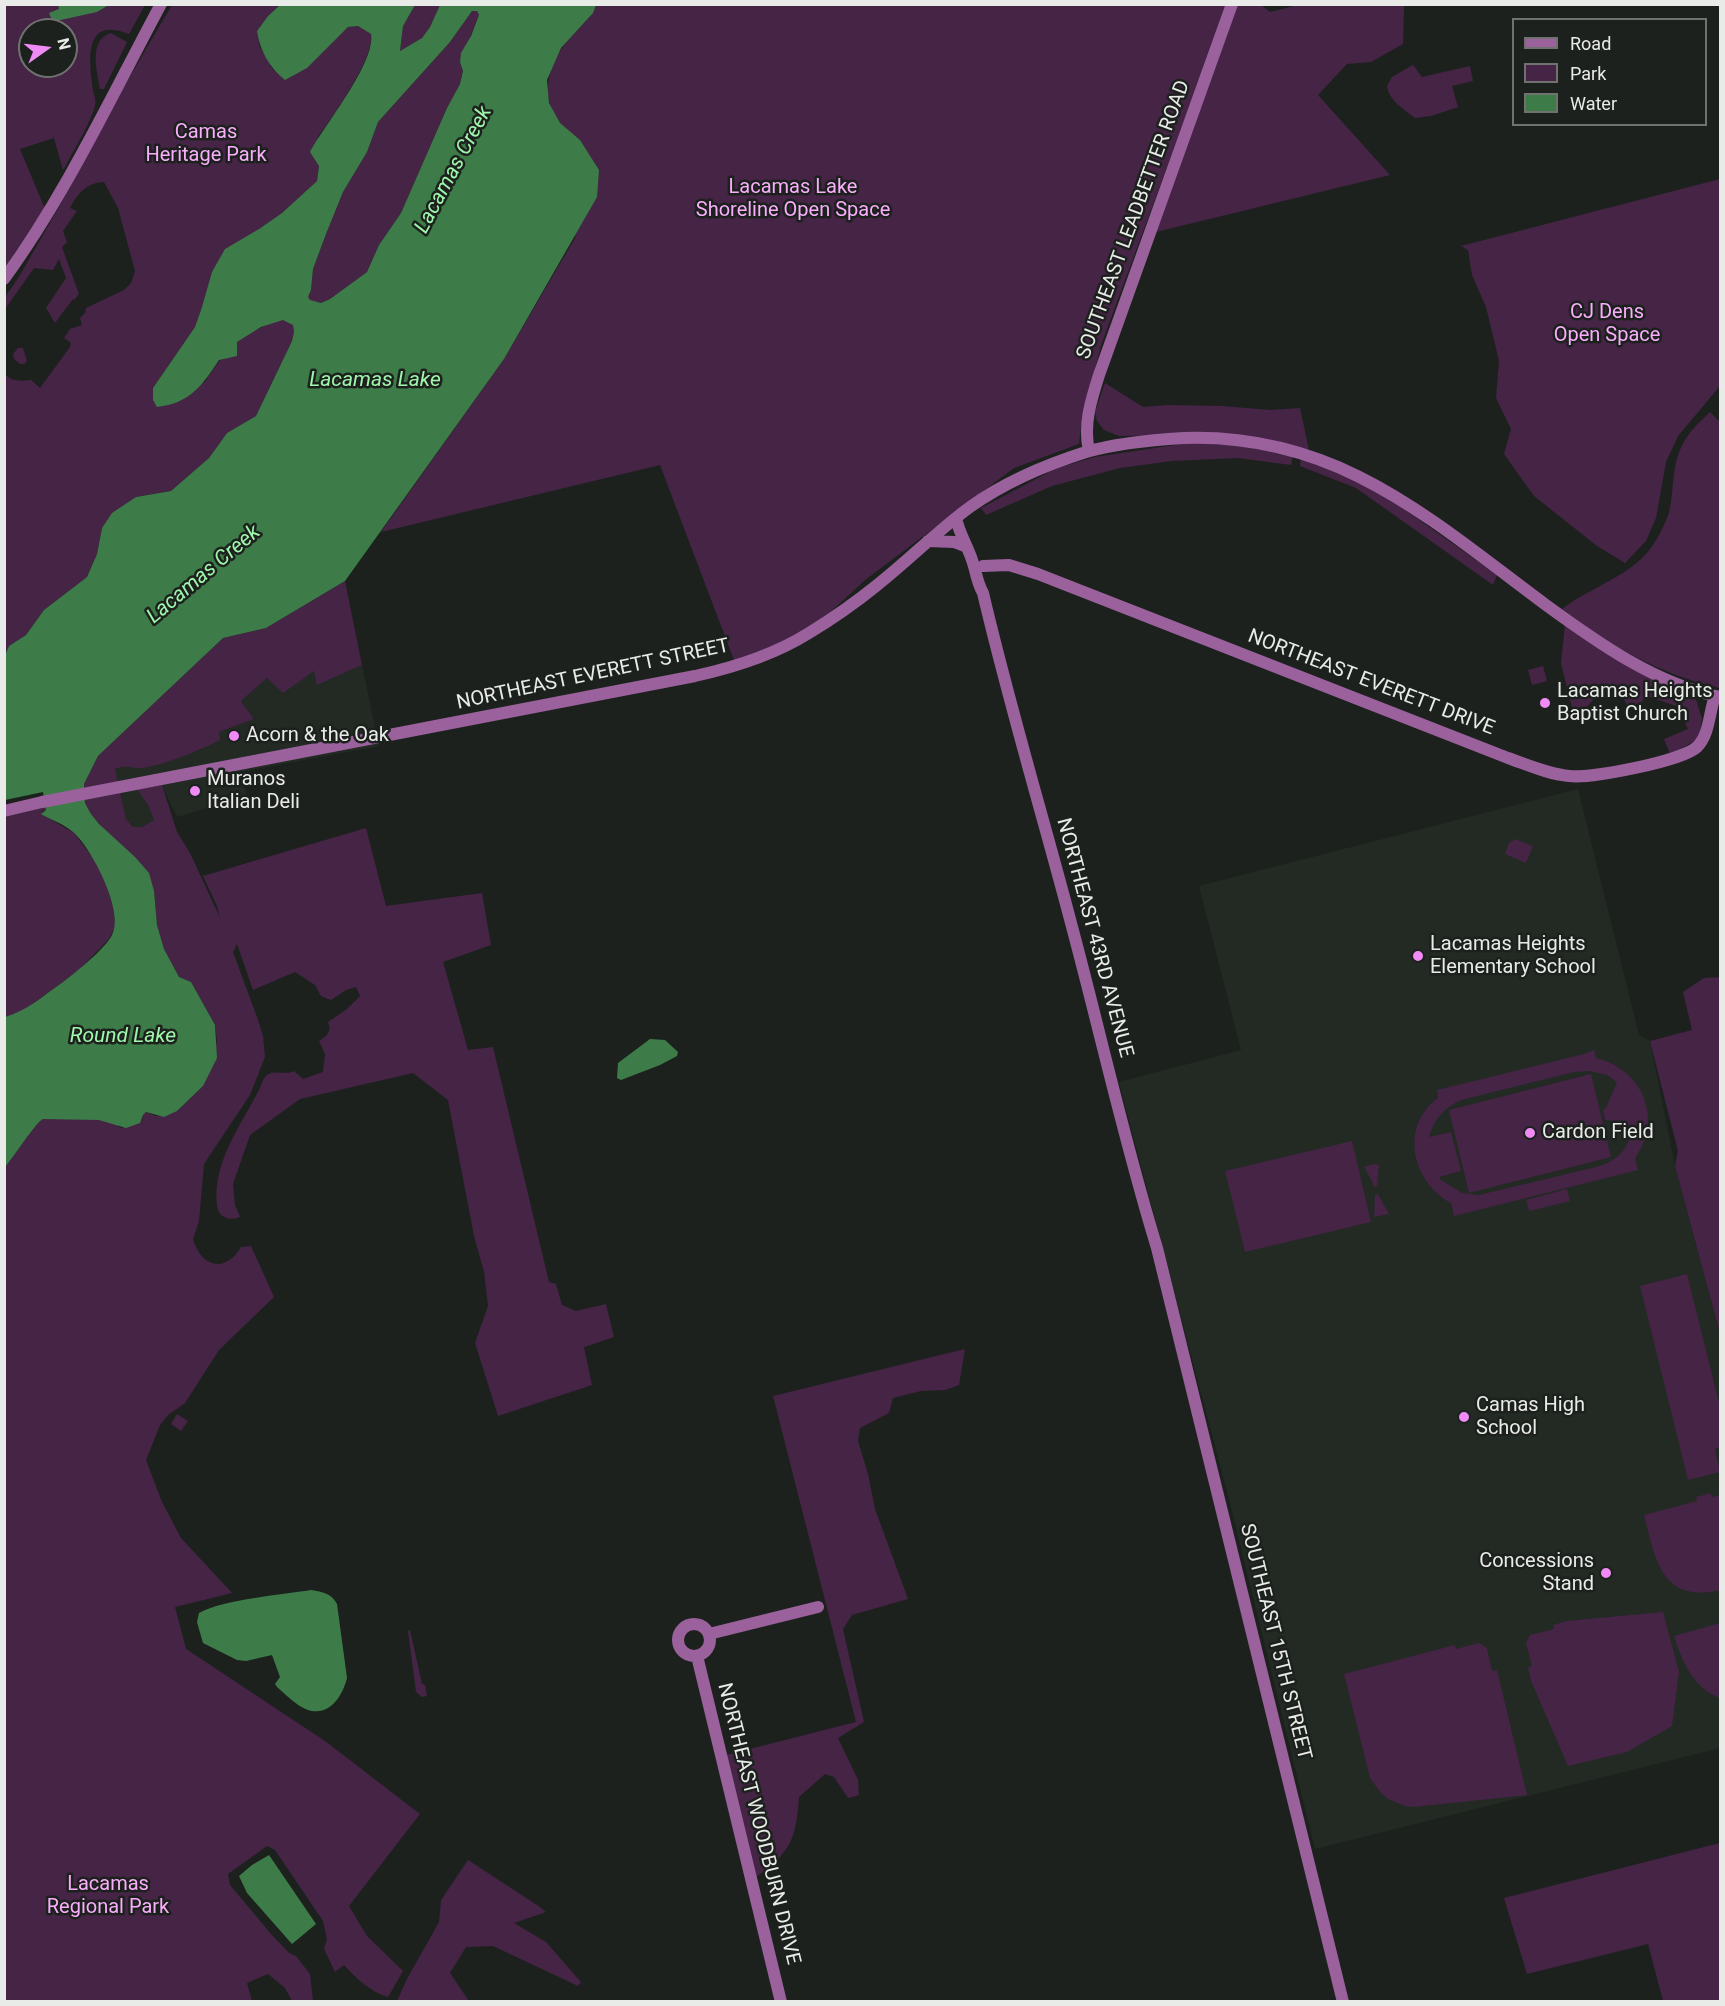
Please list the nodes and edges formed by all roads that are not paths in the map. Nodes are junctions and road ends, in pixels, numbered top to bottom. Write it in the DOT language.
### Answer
graph roads {
  1 [pos="161,4"];
  2 [pos="1232,4"];
  3 [pos="4,279"];
  4 [pos="1089,451"];
  5 [pos="956,518"];
  6 [pos="928,541"];
  7 [pos="967,547"];
  8 [pos="982,566"];
  9 [pos="983,593"];
  10 [pos="1718,696"];
  11 [pos="4,811"];
  12 [pos="1168,1292"];
  13 [pos="818,1607"];
  14 [pos="709,1634"];
  15 [pos="697,1656"];
  16 [pos="781,2001"];
  17 [pos="1343,2001"];
  1 -- 3 [label="street"];
  2 -- 4 [label="street, SOUTHEAST LEADBETTER ROAD"];
  4 -- 5 [label="street, NORTHEAST EVERETT STREET"];
  4 -- 10 [label="street, NORTHEAST EVERETT STREET"];
  5 -- 6 [label="street, NORTHEAST EVERETT STREET"];
  5 -- 7 [label="street, NORTHEAST 43RD AVENUE"];
  5 -- 8 [label="street, NORTHEAST 43RD AVENUE"];
  6 -- 7 [label="street"];
  6 -- 11 [label="street, NORTHEAST EVERETT STREET"];
  7 -- 9 [label="street, NORTHEAST 43RD AVENUE"];
  8 -- 9 [label="street, NORTHEAST 43RD AVENUE"];
  8 -- 10 [label="street, NORTHEAST EVERETT DRIVE"];
  9 -- 12 [label="street, NORTHEAST 43RD AVENUE"];
  12 -- 17 [label="street, SOUTHEAST 15TH STREET"];
  13 -- 14 [label="street"];
  14 -- 15 [label="street"];
  14 -- 15 [label="street"];
  15 -- 16 [label="street, NORTHEAST WOODBURN DRIVE"];
}
